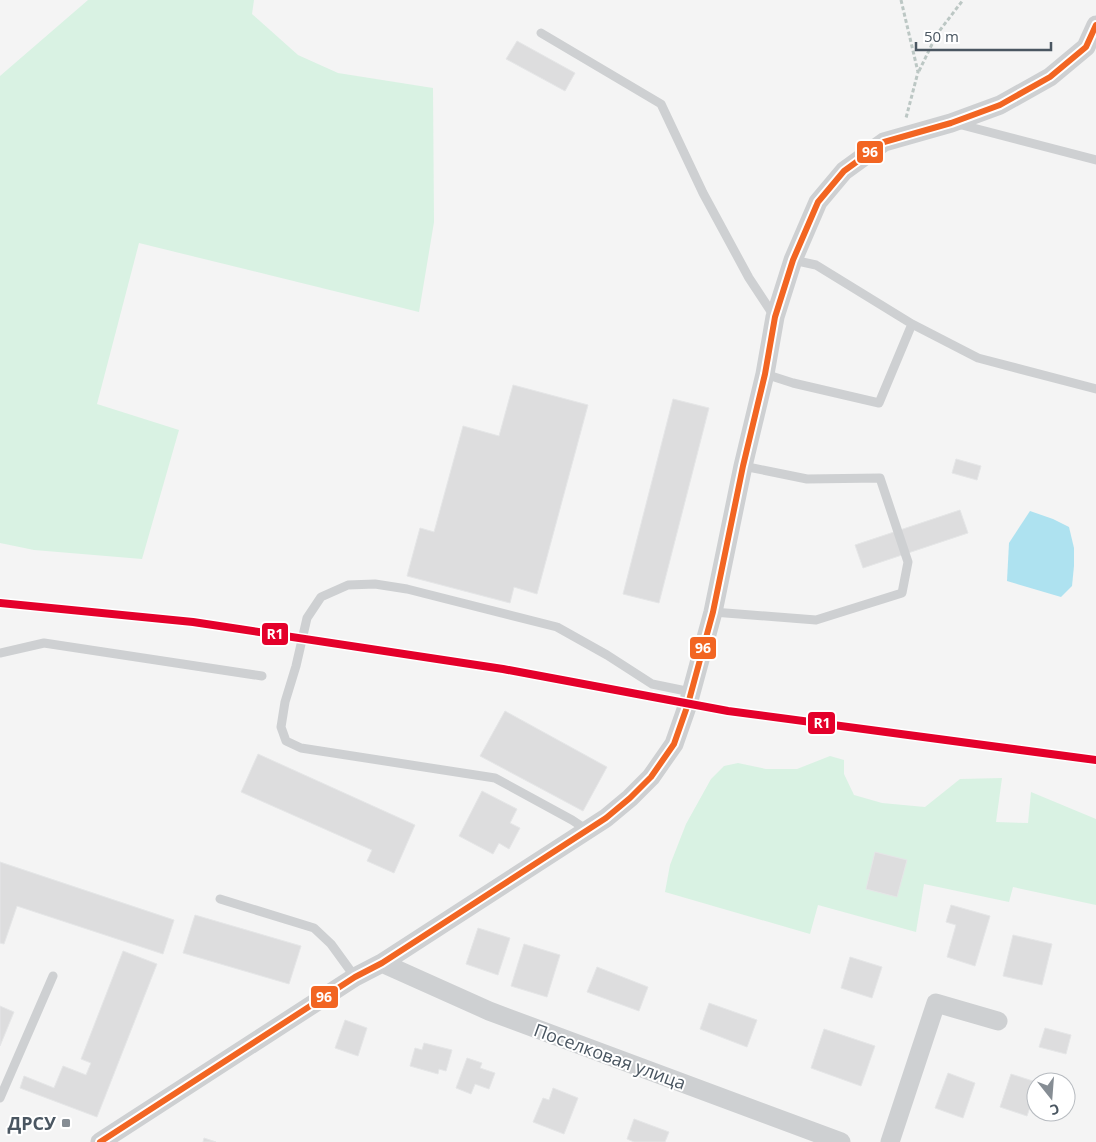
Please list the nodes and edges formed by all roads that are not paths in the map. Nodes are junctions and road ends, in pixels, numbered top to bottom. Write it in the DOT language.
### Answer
graph roads {
  1 [pos="1096,25"];
  2 [pos="541,33"];
  3 [pos="1091,49"];
  4 [pos="951,122"];
  5 [pos="1096,160"];
  6 [pos="793,260"];
  7 [pos="775,318"];
  8 [pos="912,324"];
  9 [pos="765,374"];
  10 [pos="1096,389"];
  11 [pos="743,466"];
  12 [pos="713,612"];
  13 [pos="0,653"];
  14 [pos="262,676"];
  15 [pos="691,692"];
  16 [pos="587,830"];
  17 [pos="220,899"];
  18 [pos="382,963"];
  19 [pos="53,976"];
  20 [pos="356,977"];
  21 [pos="998,1021"];
  22 [pos="0,1098"];
  23 [pos="100,1142"];
  24 [pos="841,1142"];
  25 [pos="890,1142"];
  1 -- 3 [label="street"];
  2 -- 7 [label="lane"];
  3 -- 4 [label="street"];
  4 -- 5 [label="lane"];
  4 -- 6 [label="street"];
  6 -- 7 [label="street"];
  6 -- 8 [label="lane"];
  7 -- 9 [label="street"];
  8 -- 9 [label="lane"];
  8 -- 10 [label="lane"];
  9 -- 11 [label="street"];
  11 -- 12 [label="street"];
  11 -- 12 [label="lane"];
  12 -- 15 [label="street"];
  13 -- 14 [label="lane"];
  15 -- 16 [label="street"];
  15 -- 16 [label="lane"];
  16 -- 18 [label="street"];
  17 -- 20 [label="lane"];
  18 -- 20 [label="street"];
  18 -- 24 [label="street, Поселковая улица"];
  19 -- 22 [label="lane"];
  20 -- 23 [label="street"];
  21 -- 25 [label="street"];
}
